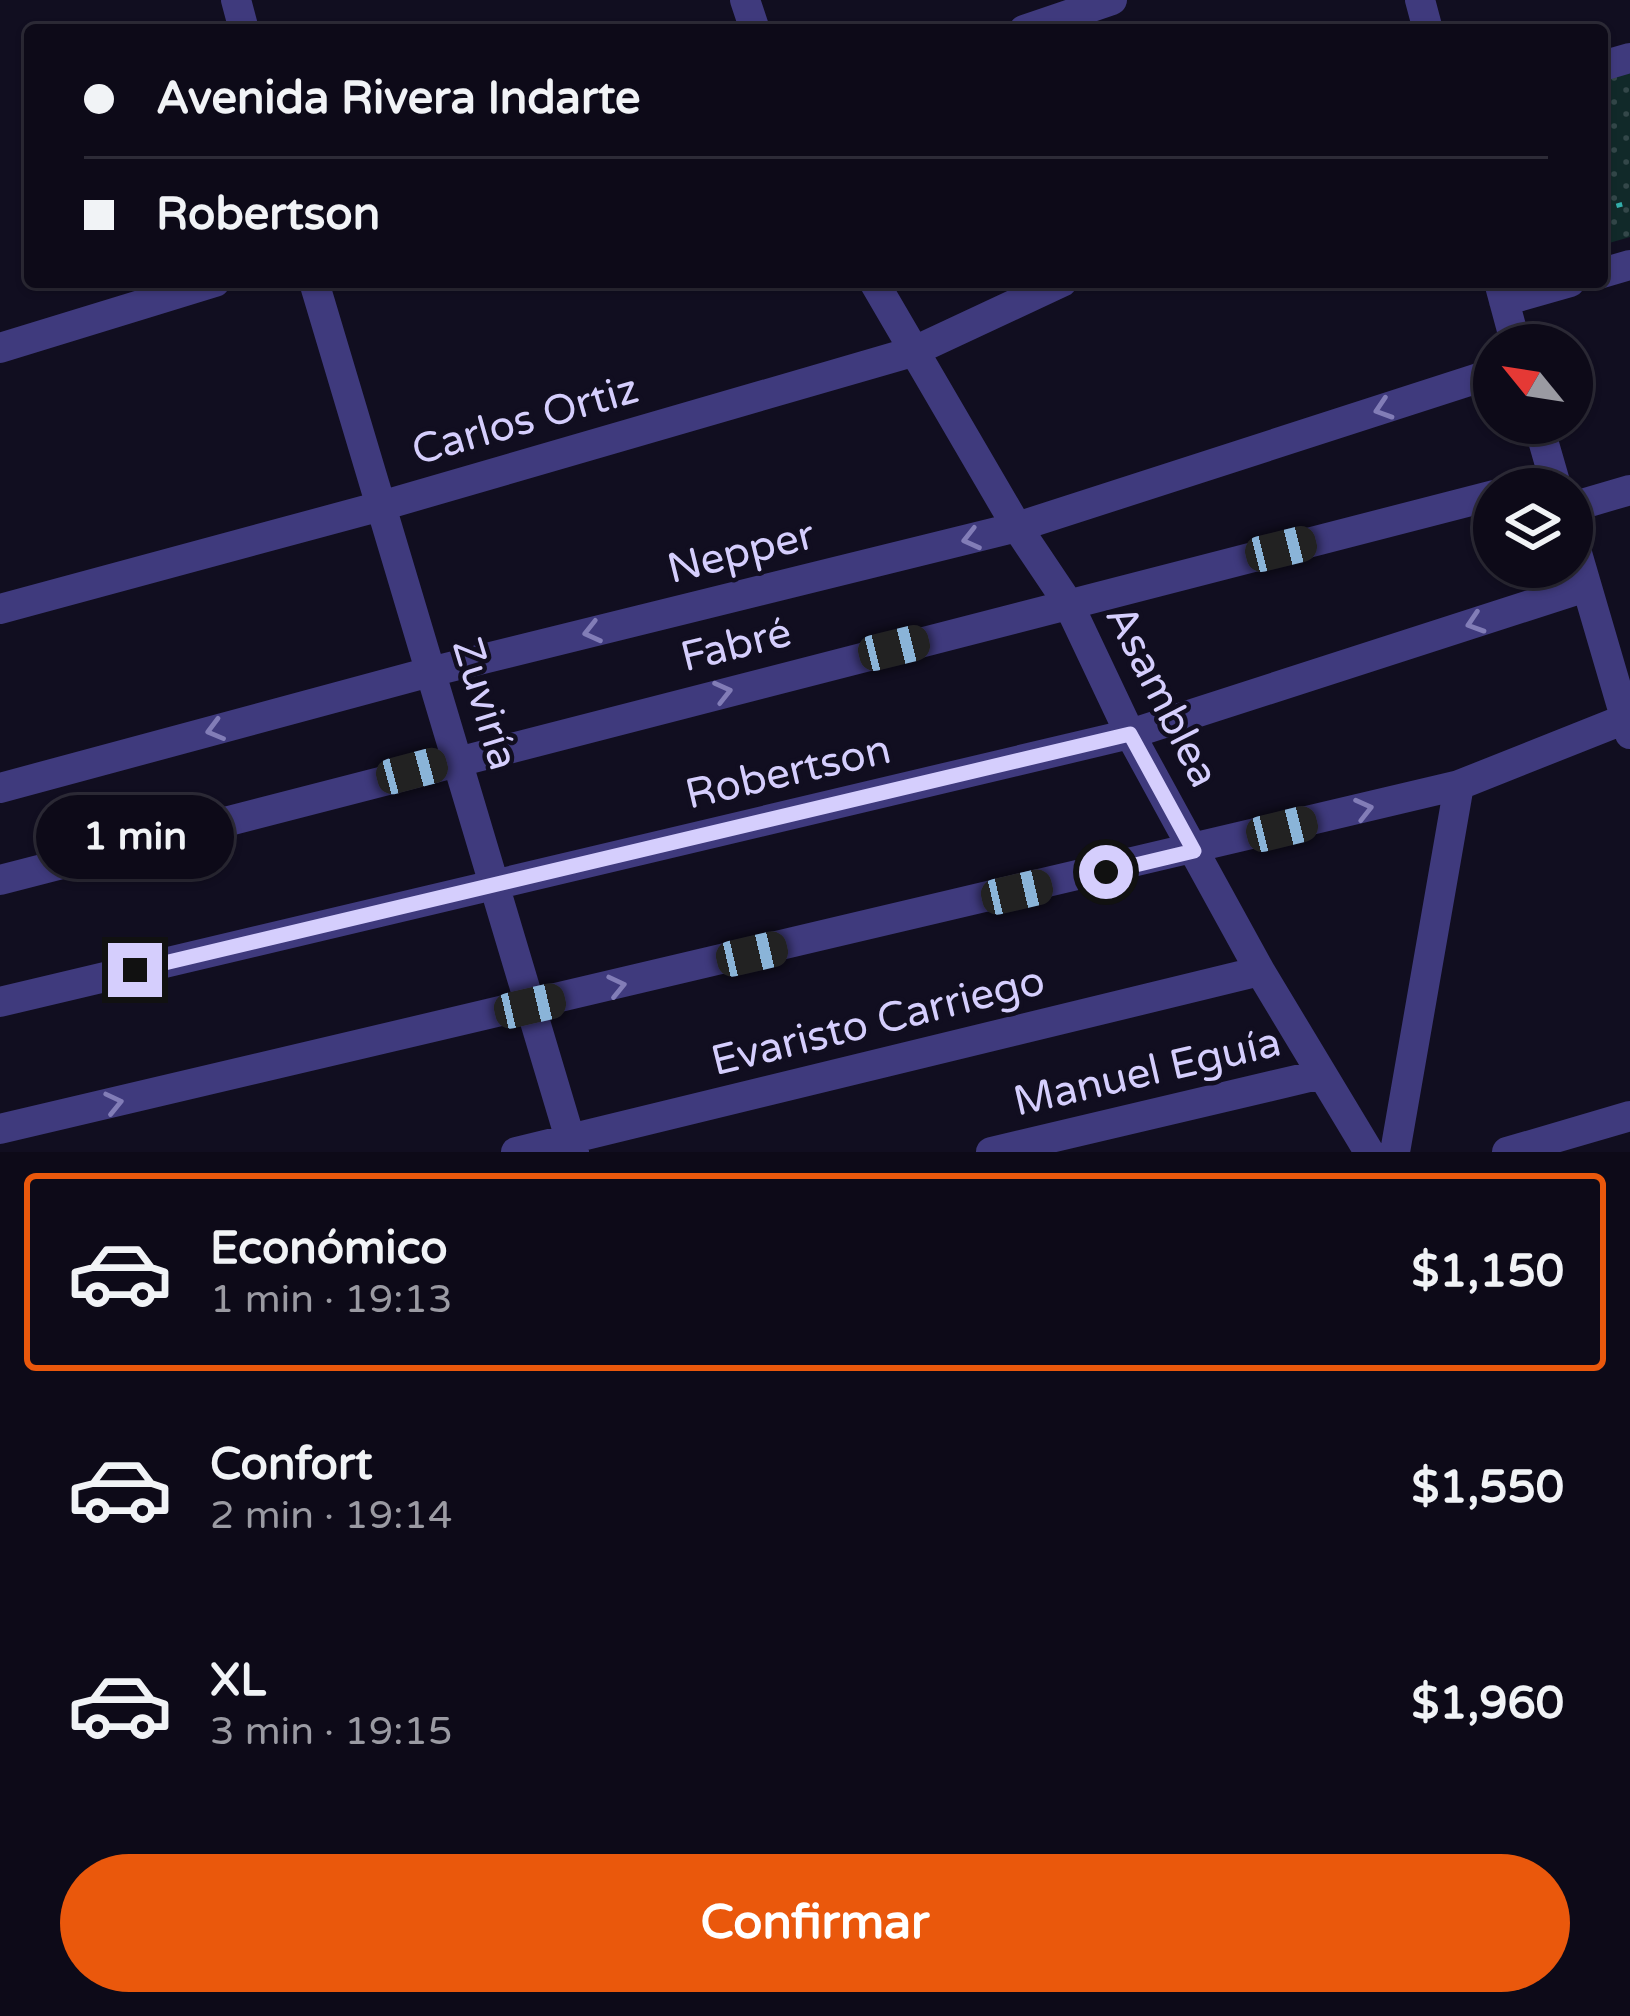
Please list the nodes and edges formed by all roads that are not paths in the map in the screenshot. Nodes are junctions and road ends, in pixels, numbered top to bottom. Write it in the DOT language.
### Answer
graph roads {
  1 [pos="1112,0"];
  2 [pos="1042,24"];
  3 [pos="195,288"];
  4 [pos="316,288"];
  5 [pos="877,288"];
  6 [pos="1049,288"];
  7 [pos="1502,291"];
  8 [pos="1511,324"];
  9 [pos="0,348"];
  10 [pos="912,352"];
  11 [pos="1473,380"];
  12 [pos="1630,490"];
  13 [pos="1473,500"];
  14 [pos="1593,501"];
  15 [pos="381,506"];
  16 [pos="1018,527"];
  17 [pos="1583,588"];
  18 [pos="1586,588"];
  19 [pos="1068,603"];
  20 [pos="0,609"];
  21 [pos="430,672"];
  22 [pos="1628,723"];
  23 [pos="1130,734"];
  24 [pos="458,759"];
  25 [pos="1459,785"];
  26 [pos="0,788"];
  27 [pos="1194,851"];
  28 [pos="0,880"];
  29 [pos="496,884"];
  30 [pos="1260,971"];
  31 [pos="0,1002"];
  32 [pos="530,1006"];
  33 [pos="1322,1074"];
  34 [pos="1630,1116"];
  35 [pos="0,1129"];
  36 [pos="572,1146"];
  37 [pos="516,1152"];
  38 [pos="991,1152"];
  39 [pos="1369,1152"];
  40 [pos="1395,1152"];
  41 [pos="1507,1152"];
  1 -- 2 [label="street"];
  3 -- 9 [label="street"];
  4 -- 15 [label="street, Zuviría"];
  5 -- 10 [label="street, Asamblea"];
  6 -- 10 [label="street, Carlos Ortiz"];
  7 -- 8 [label="street"];
  10 -- 15 [label="street, Carlos Ortiz"];
  10 -- 16 [label="street, Asamblea"];
  11 -- 16 [label="street, Nepper, one-way"];
  12 -- 14 [label="street"];
  13 -- 19 [label="street, Fabré"];
  15 -- 20 [label="street, Carlos Ortiz"];
  15 -- 21 [label="street, Zuviría"];
  16 -- 19 [label="street, Asamblea"];
  16 -- 21 [label="street, Nepper, one-way"];
  17 -- 23 [label="street, Robertson, one-way"];
  18 -- 22 [label="street"];
  19 -- 23 [label="street, Asamblea"];
  24 -- 19 [label="street, Fabré, one-way"];
  21 -- 24 [label="street, Zuviría"];
  21 -- 26 [label="street, Nepper, one-way"];
  22 -- 25 [label="street"];
  23 -- 27 [label="street, Asamblea"];
  23 -- 29 [label="street, Robertson"];
  24 -- 28 [label="street, Fabré"];
  24 -- 29 [label="street, Zuviría"];
  27 -- 25 [label="street, one-way"];
  25 -- 40 [label="street"];
  27 -- 30 [label="street, Asamblea"];
  32 -- 27 [label="street, one-way"];
  29 -- 31 [label="street, Robertson"];
  29 -- 32 [label="street, Zuviría"];
  30 -- 33 [label="street, Asamblea"];
  30 -- 36 [label="street, Evaristo Carriego"];
  35 -- 32 [label="street, one-way"];
  32 -- 36 [label="street, Zuviría"];
  33 -- 38 [label="street, Manuel Eguía"];
  33 -- 39 [label="street, Asamblea"];
  34 -- 41 [label="street"];
  36 -- 37 [label="street, Evaristo Carriego"];
}
